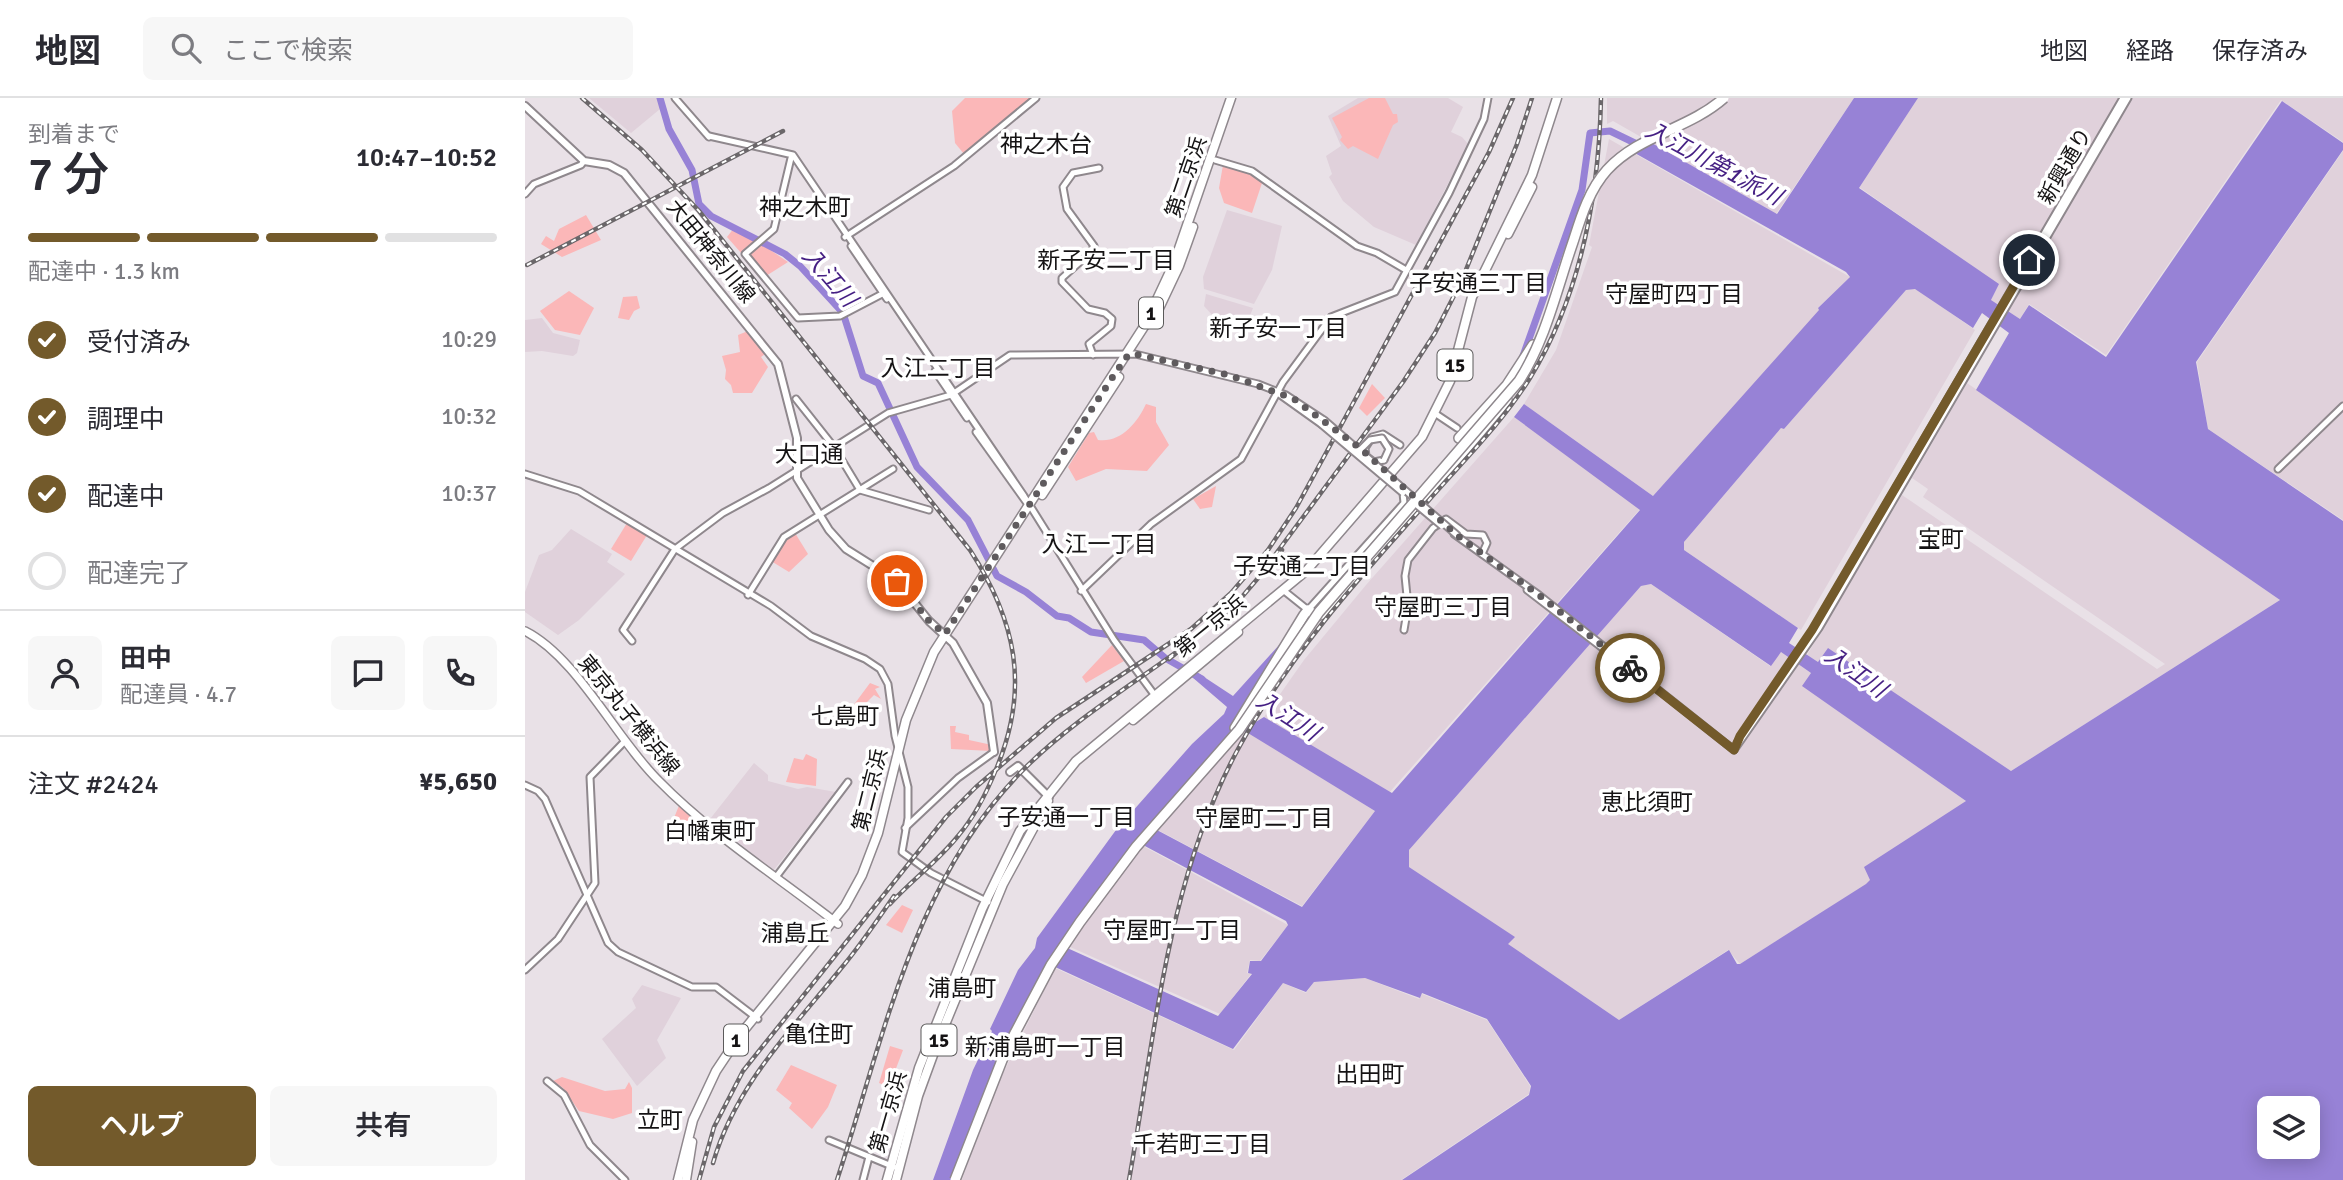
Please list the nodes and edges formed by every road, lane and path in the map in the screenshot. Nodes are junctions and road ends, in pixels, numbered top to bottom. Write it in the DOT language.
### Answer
graph roads {
  1 [pos="675,98"];
  2 [pos="1036,98"];
  3 [pos="1233,98"];
  4 [pos="1488,98"];
  5 [pos="1557,98"];
  6 [pos="1563,98"];
  7 [pos="1717,98"];
  8 [pos="1724,98"];
  9 [pos="2123,98"];
  10 [pos="2128,98"];
  11 [pos="525,106"];
  12 [pos="709,136"];
  13 [pos="791,159"];
  14 [pos="1215,160"];
  15 [pos="584,161"];
  16 [pos="1099,168"];
  17 [pos="525,194"];
  18 [pos="846,236"];
  19 [pos="1406,270"];
  20 [pos="885,293"];
  21 [pos="2004,306"];
  22 [pos="1533,345"];
  23 [pos="1093,355"];
  24 [pos="1131,355"];
  25 [pos="1513,390"];
  26 [pos="1277,392"];
  27 [pos="953,394"];
  28 [pos="796,399"];
  29 [pos="2343,406"];
  30 [pos="1438,416"];
  31 [pos="1322,422"];
  32 [pos="1458,433"];
  33 [pos="1400,445"];
  34 [pos="834,447"];
  35 [pos="1361,449"];
  36 [pos="893,469"];
  37 [pos="2278,469"];
  38 [pos="797,471"];
  39 [pos="525,474"];
  40 [pos="1430,486"];
  41 [pos="860,490"];
  42 [pos="1403,493"];
  43 [pos="1417,501"];
  44 [pos="1030,508"];
  45 [pos="929,510"];
  46 [pos="819,515"];
  47 [pos="675,549"];
  48 [pos="1482,554"];
  49 [pos="1081,591"];
  50 [pos="1285,592"];
  51 [pos="748,595"];
  52 [pos="1306,612"];
  53 [pos="1404,630"];
  54 [pos="525,631"];
  55 [pos="946,636"];
  56 [pos="632,641"];
  57 [pos="1294,645"];
  58 [pos="1156,697"];
  59 [pos="1235,727"];
  60 [pos="625,741"];
  61 [pos="898,750"];
  62 [pos="994,752"];
  63 [pos="901,759"];
  64 [pos="1010,772"];
  65 [pos="848,782"];
  66 [pos="525,785"];
  67 [pos="1048,796"];
  68 [pos="905,828"];
  69 [pos="776,877"];
  70 [pos="586,897"];
  71 [pos="990,903"];
  72 [pos="836,922"];
  73 [pos="525,970"];
  74 [pos="757,1018"];
  75 [pos="547,1081"];
  76 [pos="829,1140"];
  77 [pos="869,1157"];
  78 [pos="689,1164"];
  79 [pos="891,1165"];
  80 [pos="897,1176"];
  81 [pos="677,1178"];
  82 [pos="625,1180"];
  83 [pos="686,1180"];
  84 [pos="863,1180"];
  85 [pos="887,1180"];
  86 [pos="952,1180"];
  1 -- 12 [label="street"];
  2 -- 18 [label="street"];
  3 -- 14 [label="highway, 第二京浜 / 1"];
  3 -- 24 [label="highway, 第二京浜 / 1"];
  4 -- 19 [label="street"];
  5 -- 30 [label="highway, 第一京浜 / 15"];
  6 -- 30 [label="highway, 第一京浜 / 15"];
  7 -- 22 [label="highway, bridge"];
  8 -- 25 [label="highway, bridge"];
  9 -- 21 [label="street, 新興通り"];
  10 -- 21 [label="street, 新興通り"];
  11 -- 15 [label="main road, 大田神奈川線"];
  12 -- 13 [label="street"];
  12 -- 18 [label="street"];
  13 -- 18 [label="street"];
  13 -- 20 [label="street"];
  14 -- 19 [label="street"];
  14 -- 24 [label="highway, 第二京浜 / 1"];
  15 -- 17 [label="street"];
  15 -- 38 [label="main road, 大田神奈川線"];
  16 -- 23 [label="street"];
  18 -- 20 [label="street"];
  19 -- 26 [label="street"];
  20 -- 27 [label="street"];
  21 -- 48 [label="street, 新興通り"];
  22 -- 32 [label="highway"];
  22 -- 59 [label="highway, bridge"];
  23 -- 24 [label="street"];
  23 -- 27 [label="street"];
  24 -- 26 [label="street"];
  24 -- 44 [label="highway, 第二京浜 / 1"];
  25 -- 40 [label="highway, bridge"];
  25 -- 43 [label="highway, bridge"];
  26 -- 31 [label="street"];
  26 -- 49 [label="street"];
  27 -- 34 [label="street"];
  27 -- 44 [label="street"];
  28 -- 34 [label="street"];
  29 -- 37 [label="street"];
  30 -- 32 [label="street"];
  30 -- 50 [label="highway, 第一京浜 / 15"];
  31 -- 35 [label="street, bridge"];
  31 -- 42 [label="street, bridge"];
  33 -- 35 [label="street, bridge"];
  34 -- 38 [label="street"];
  34 -- 41 [label="street"];
  35 -- 43 [label="street, bridge"];
  36 -- 41 [label="street"];
  38 -- 46 [label="main road"];
  38 -- 47 [label="street"];
  39 -- 47 [label="street"];
  40 -- 52 [label="highway, bridge"];
  40 -- 57 [label="highway, bridge"];
  41 -- 45 [label="street"];
  41 -- 46 [label="street"];
  42 -- 43 [label="street, bridge"];
  42 -- 52 [label="street"];
  43 -- 48 [label="street, bridge"];
  43 -- 57 [label="highway, bridge"];
  44 -- 49 [label="street"];
  44 -- 55 [label="highway, 第二京浜 / 1"];
  46 -- 51 [label="street"];
  46 -- 55 [label="main road"];
  47 -- 51 [label="street"];
  47 -- 56 [label="street"];
  48 -- 53 [label="street"];
  49 -- 58 [label="street"];
  50 -- 52 [label="street"];
  50 -- 58 [label="highway, 第一京浜 / 15"];
  51 -- 61 [label="street"];
  52 -- 59 [label="highway"];
  54 -- 60 [label="main road, 東京丸子横浜線"];
  55 -- 61 [label="highway, 第二京浜 / 1"];
  55 -- 62 [label="main road"];
  55 -- 63 [label="highway, 第二京浜 / 1"];
  57 -- 86 [label="highway, bridge"];
  58 -- 67 [label="highway, 第一京浜 / 15"];
  59 -- 86 [label="highway, bridge"];
  60 -- 69 [label="main road, 東京丸子横浜線"];
  60 -- 70 [label="street"];
  61 -- 63 [label="street"];
  61 -- 72 [label="highway, 第二京浜 / 1"];
  62 -- 68 [label="street"];
  63 -- 68 [label="street"];
  63 -- 72 [label="highway, 第二京浜 / 1"];
  64 -- 67 [label="main road"];
  65 -- 69 [label="street"];
  66 -- 70 [label="street"];
  67 -- 71 [label="highway, 第一京浜 / 15"];
  68 -- 71 [label="street"];
  69 -- 72 [label="main road, 東京丸子横浜線"];
  70 -- 73 [label="street"];
  70 -- 74 [label="street"];
  71 -- 79 [label="highway, 第一京浜 / 15"];
  71 -- 80 [label="highway, 第一京浜 / 15"];
  72 -- 74 [label="highway, 第二京浜 / 1"];
  74 -- 78 [label="highway, 第二京浜 / 1"];
  74 -- 81 [label="highway, 第二京浜 / 1"];
  75 -- 82 [label="street"];
  76 -- 77 [label="street"];
  77 -- 79 [label="street"];
  77 -- 84 [label="street"];
  78 -- 81 [label="highway, 1"];
  78 -- 83 [label="highway, 第二京浜 / 1"];
  79 -- 80 [label="street"];
  79 -- 85 [label="highway, 第一京浜 / 15"];
}
